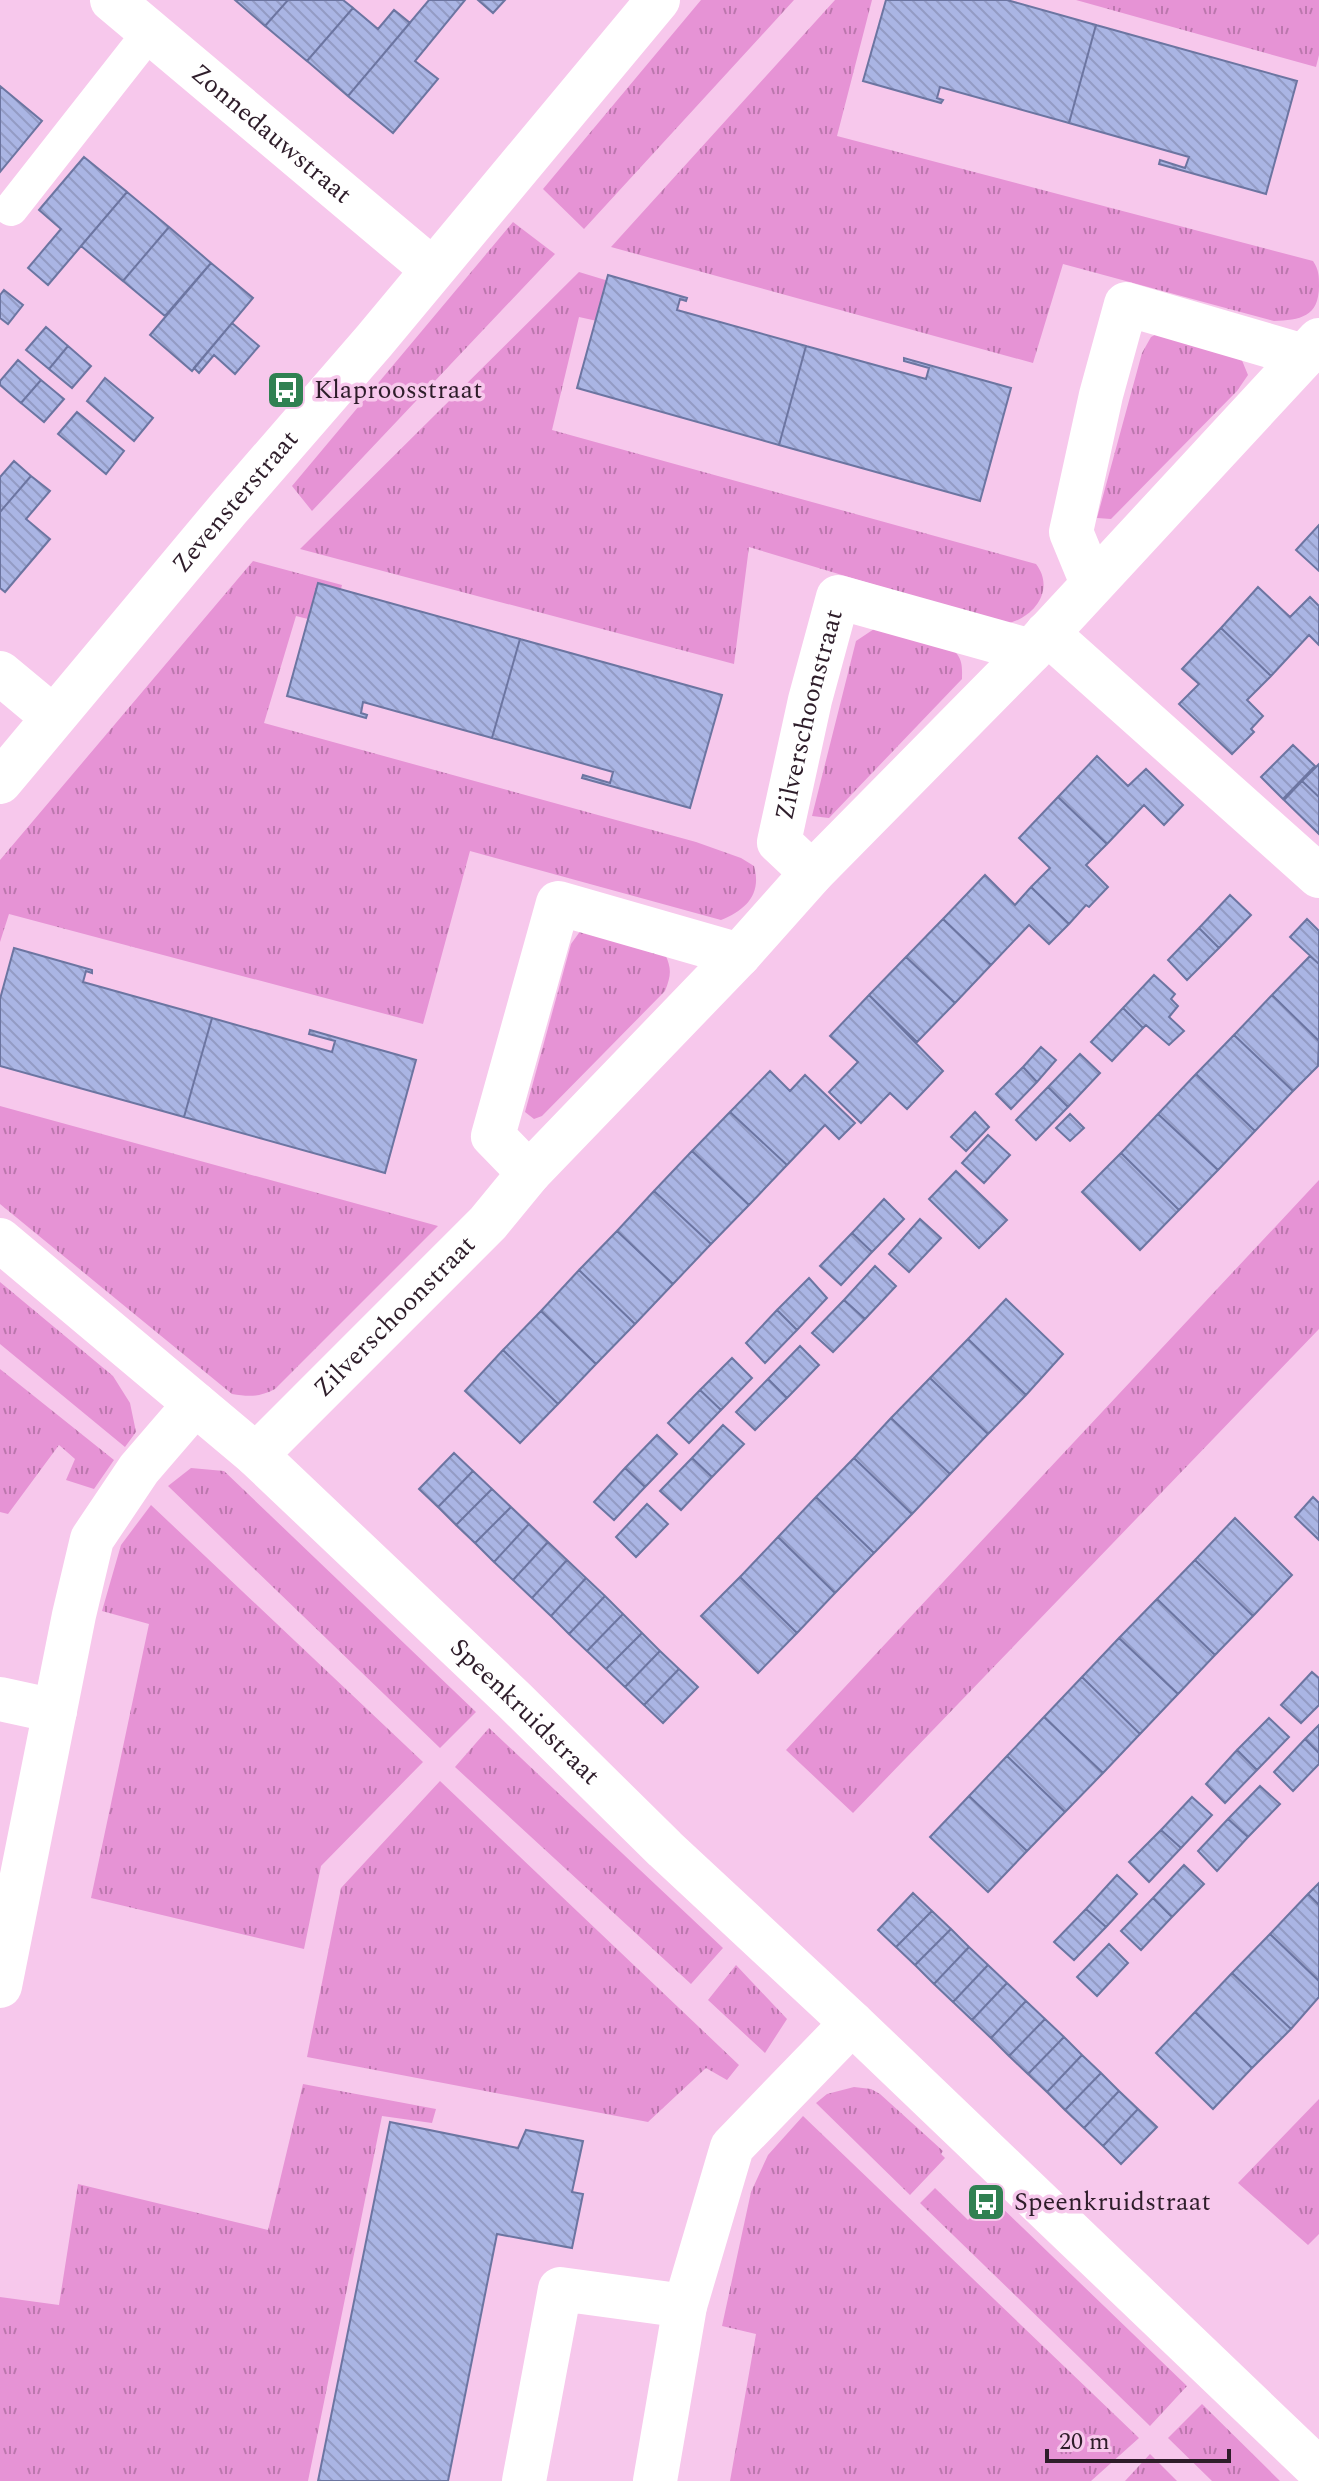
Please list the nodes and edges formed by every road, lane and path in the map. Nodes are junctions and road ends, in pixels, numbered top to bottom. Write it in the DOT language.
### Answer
graph roads {
  1 [pos="112,0"];
  2 [pos="658,0"];
  3 [pos="150,32"];
  4 [pos="11,209"];
  5 [pos="432,269"];
  6 [pos="1311,348"];
  7 [pos="1092,583"];
  8 [pos="1039,642"];
  9 [pos="0,673"];
  10 [pos="53,717"];
  11 [pos="0,782"];
  12 [pos="812,873"];
  13 [pos="1319,876"];
  14 [pos="739,955"];
  15 [pos="529,1173"];
  16 [pos="0,1240"];
  17 [pos="195,1404"];
  18 [pos="256,1455"];
  19 [pos="0,1699"];
  20 [pos="55,1711"];
  21 [pos="0,1986"];
  22 [pos="852,2023"];
  23 [pos="685,2306"];
  24 [pos="1319,2470"];
  25 [pos="524,2481"];
  26 [pos="655,2481"];
  1 -- 3 [label="street, Zonnedauwstraat"];
  2 -- 5 [label="street, Zevensterstraat"];
  3 -- 4 [label="lane"];
  3 -- 5 [label="street, Zonnedauwstraat"];
  5 -- 10 [label="street, Zevensterstraat"];
  6 -- 7 [label="street, Zilverschoonstraat"];
  6 -- 7 [label="street, Zilverschoonstraat"];
  7 -- 8 [label="street, Zilverschoonstraat"];
  8 -- 12 [label="street, Zilverschoonstraat"];
  8 -- 12 [label="street, Zilverschoonstraat"];
  8 -- 13 [label="street, Zilverschoonstraat"];
  9 -- 10 [label="street"];
  10 -- 11 [label="street, Zevensterstraat"];
  12 -- 14 [label="street, Zilverschoonstraat"];
  14 -- 15 [label="street, Zilverschoonstraat"];
  14 -- 15 [label="street"];
  15 -- 18 [label="street, Zilverschoonstraat"];
  16 -- 17 [label="street, Speenkruidstraat"];
  17 -- 18 [label="street, Speenkruidstraat"];
  17 -- 20 [label="street"];
  18 -- 22 [label="street, Speenkruidstraat"];
  19 -- 20 [label="street"];
  20 -- 21 [label="street"];
  22 -- 23 [label="street"];
  22 -- 24 [label="street, Speenkruidstraat"];
  23 -- 25 [label="street"];
  23 -- 26 [label="street"];
}
